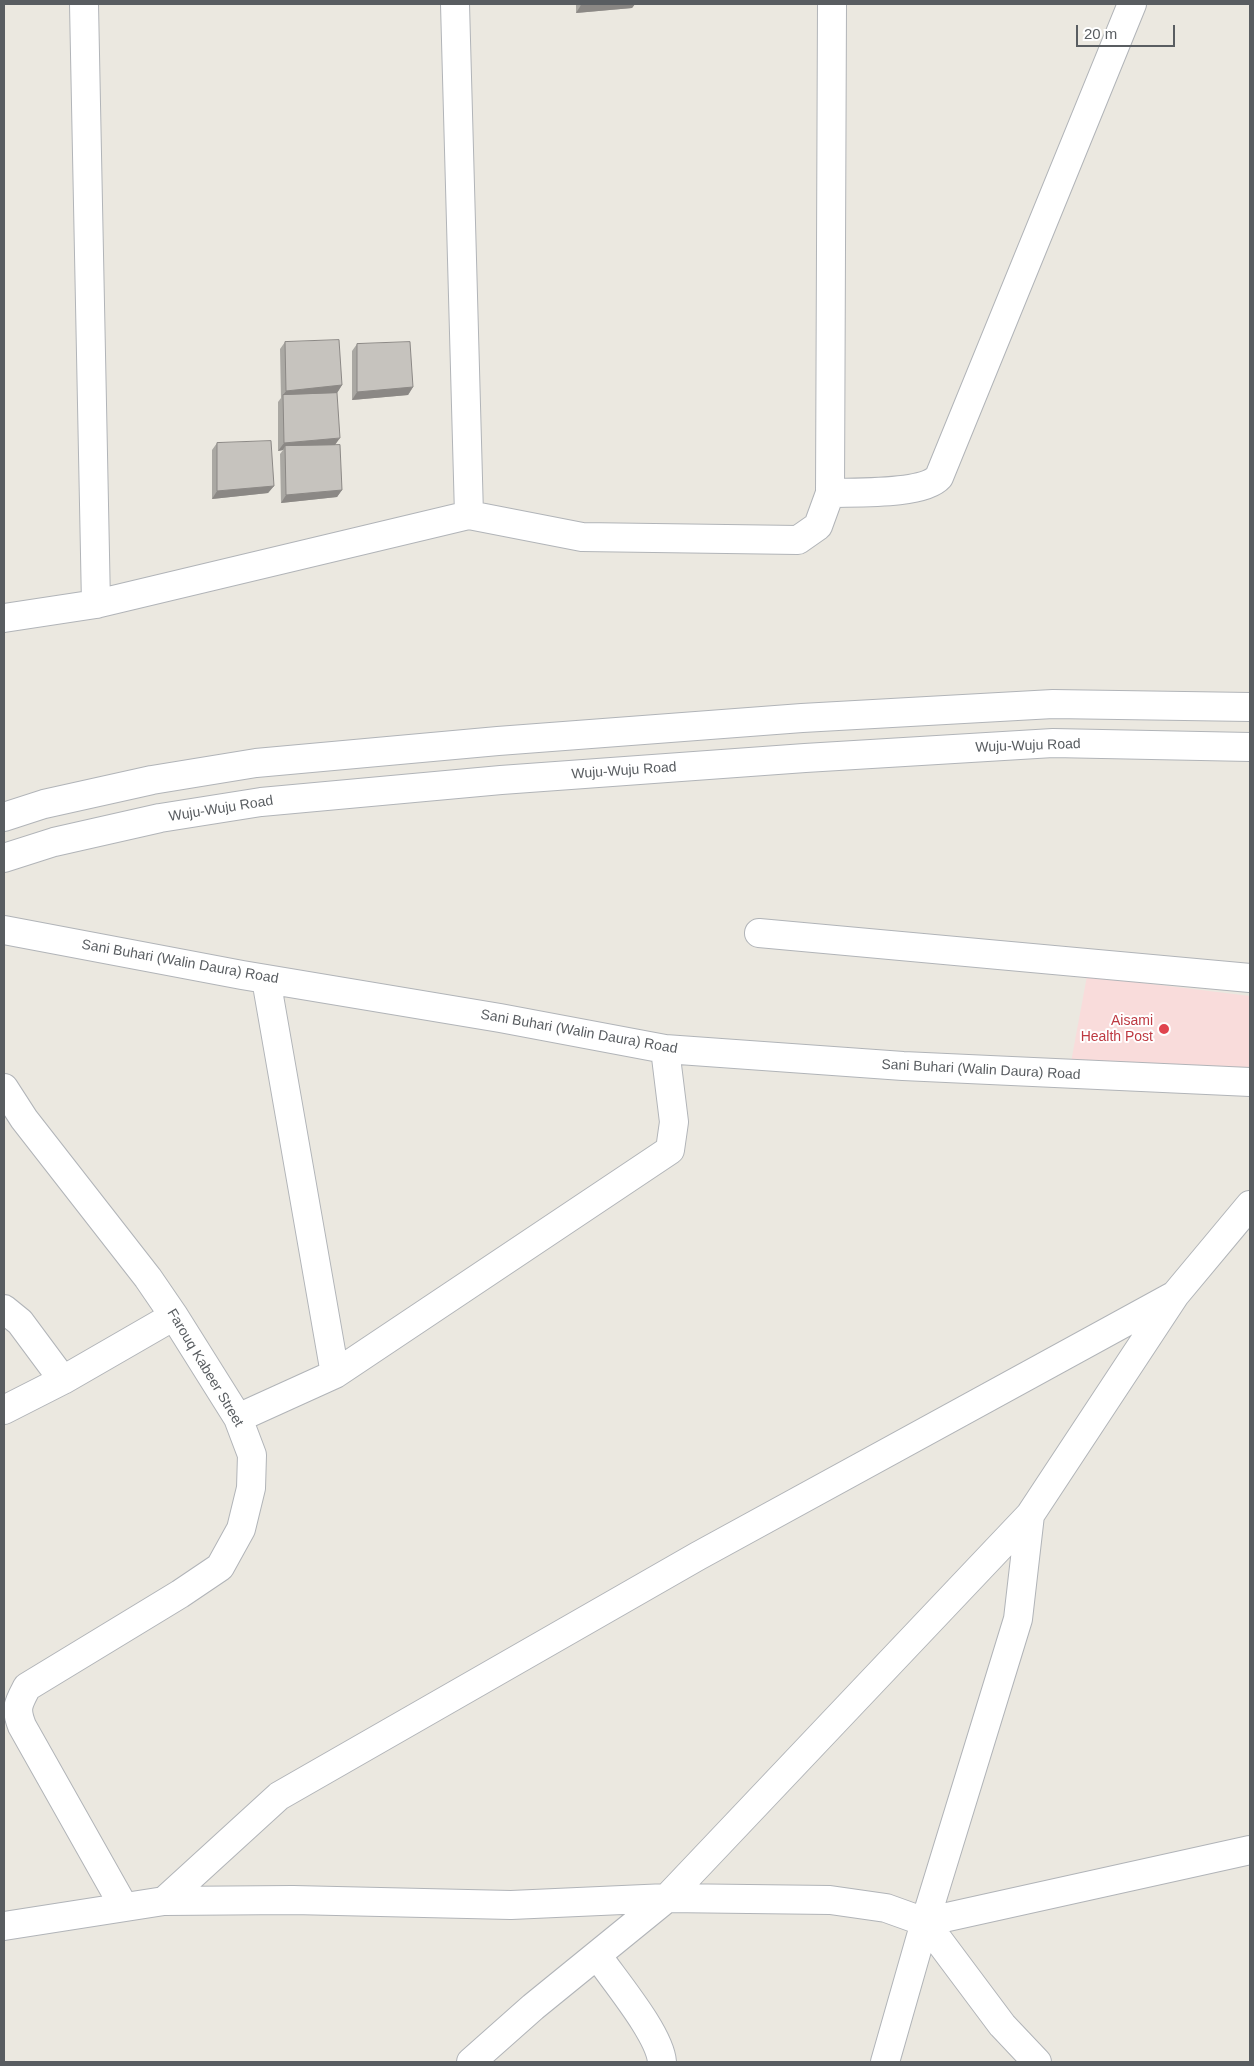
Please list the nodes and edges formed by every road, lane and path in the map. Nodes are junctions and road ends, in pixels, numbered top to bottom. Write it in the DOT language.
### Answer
graph roads {
  1 [pos="84,4"];
  2 [pos="455,4"];
  3 [pos="832,4"];
  4 [pos="1132,4"];
  5 [pos="830,493"];
  6 [pos="469,515"];
  7 [pos="96,604"];
  8 [pos="4,618"];
  9 [pos="1250,707"];
  10 [pos="1250,747"];
  11 [pos="4,817"];
  12 [pos="4,858"];
  13 [pos="4,930"];
  14 [pos="759,933"];
  15 [pos="1250,978"];
  16 [pos="266,979"];
  17 [pos="665,1049"];
  18 [pos="1250,1082"];
  19 [pos="4,1088"];
  20 [pos="1250,1205"];
  21 [pos="1175,1295"];
  22 [pos="4,1309"];
  23 [pos="174,1316"];
  24 [pos="334,1374"];
  25 [pos="63,1380"];
  26 [pos="4,1410"];
  27 [pos="238,1418"];
  28 [pos="1030,1514"];
  29 [pos="11,1701"];
  30 [pos="1250,1850"];
  31 [pos="666,1898"];
  32 [pos="164,1901"];
  33 [pos="124,1907"];
  34 [pos="925,1922"];
  35 [pos="4,1926"];
  36 [pos="597,1955"];
  37 [pos="471,2062"];
  38 [pos="662,2062"];
  39 [pos="885,2062"];
  40 [pos="1037,2062"];
  1 -- 7 [label="street"];
  2 -- 6 [label="street"];
  3 -- 5 [label="street"];
  4 -- 5 [label="street"];
  5 -- 6 [label="street"];
  6 -- 7 [label="street"];
  7 -- 8 [label="street"];
  9 -- 11 [label="street"];
  10 -- 12 [label="street, Wuju-Wuju Road"];
  13 -- 16 [label="street, Sani Buhari (Walin Daura) Road"];
  14 -- 15 [label="street"];
  16 -- 17 [label="street, Sani Buhari (Walin Daura) Road"];
  16 -- 24 [label="street"];
  17 -- 18 [label="street, Sani Buhari (Walin Daura) Road"];
  17 -- 24 [label="street"];
  19 -- 23 [label="street, Farouq Kabeer Street"];
  20 -- 21 [label="street"];
  21 -- 28 [label="street"];
  21 -- 32 [label="street"];
  22 -- 25 [label="street"];
  23 -- 25 [label="street"];
  23 -- 27 [label="street, Farouq Kabeer Street"];
  24 -- 27 [label="street"];
  25 -- 26 [label="street"];
  27 -- 29 [label="street, Farouq Kabeer Street"];
  28 -- 31 [label="street"];
  28 -- 34 [label="street"];
  29 -- 33 [label="street"];
  30 -- 34 [label="street"];
  31 -- 32 [label="street"];
  31 -- 34 [label="street"];
  31 -- 36 [label="street"];
  32 -- 33 [label="street"];
  33 -- 35 [label="street"];
  34 -- 39 [label="street"];
  34 -- 40 [label="street"];
  36 -- 37 [label="street"];
  36 -- 38 [label="street"];
}
